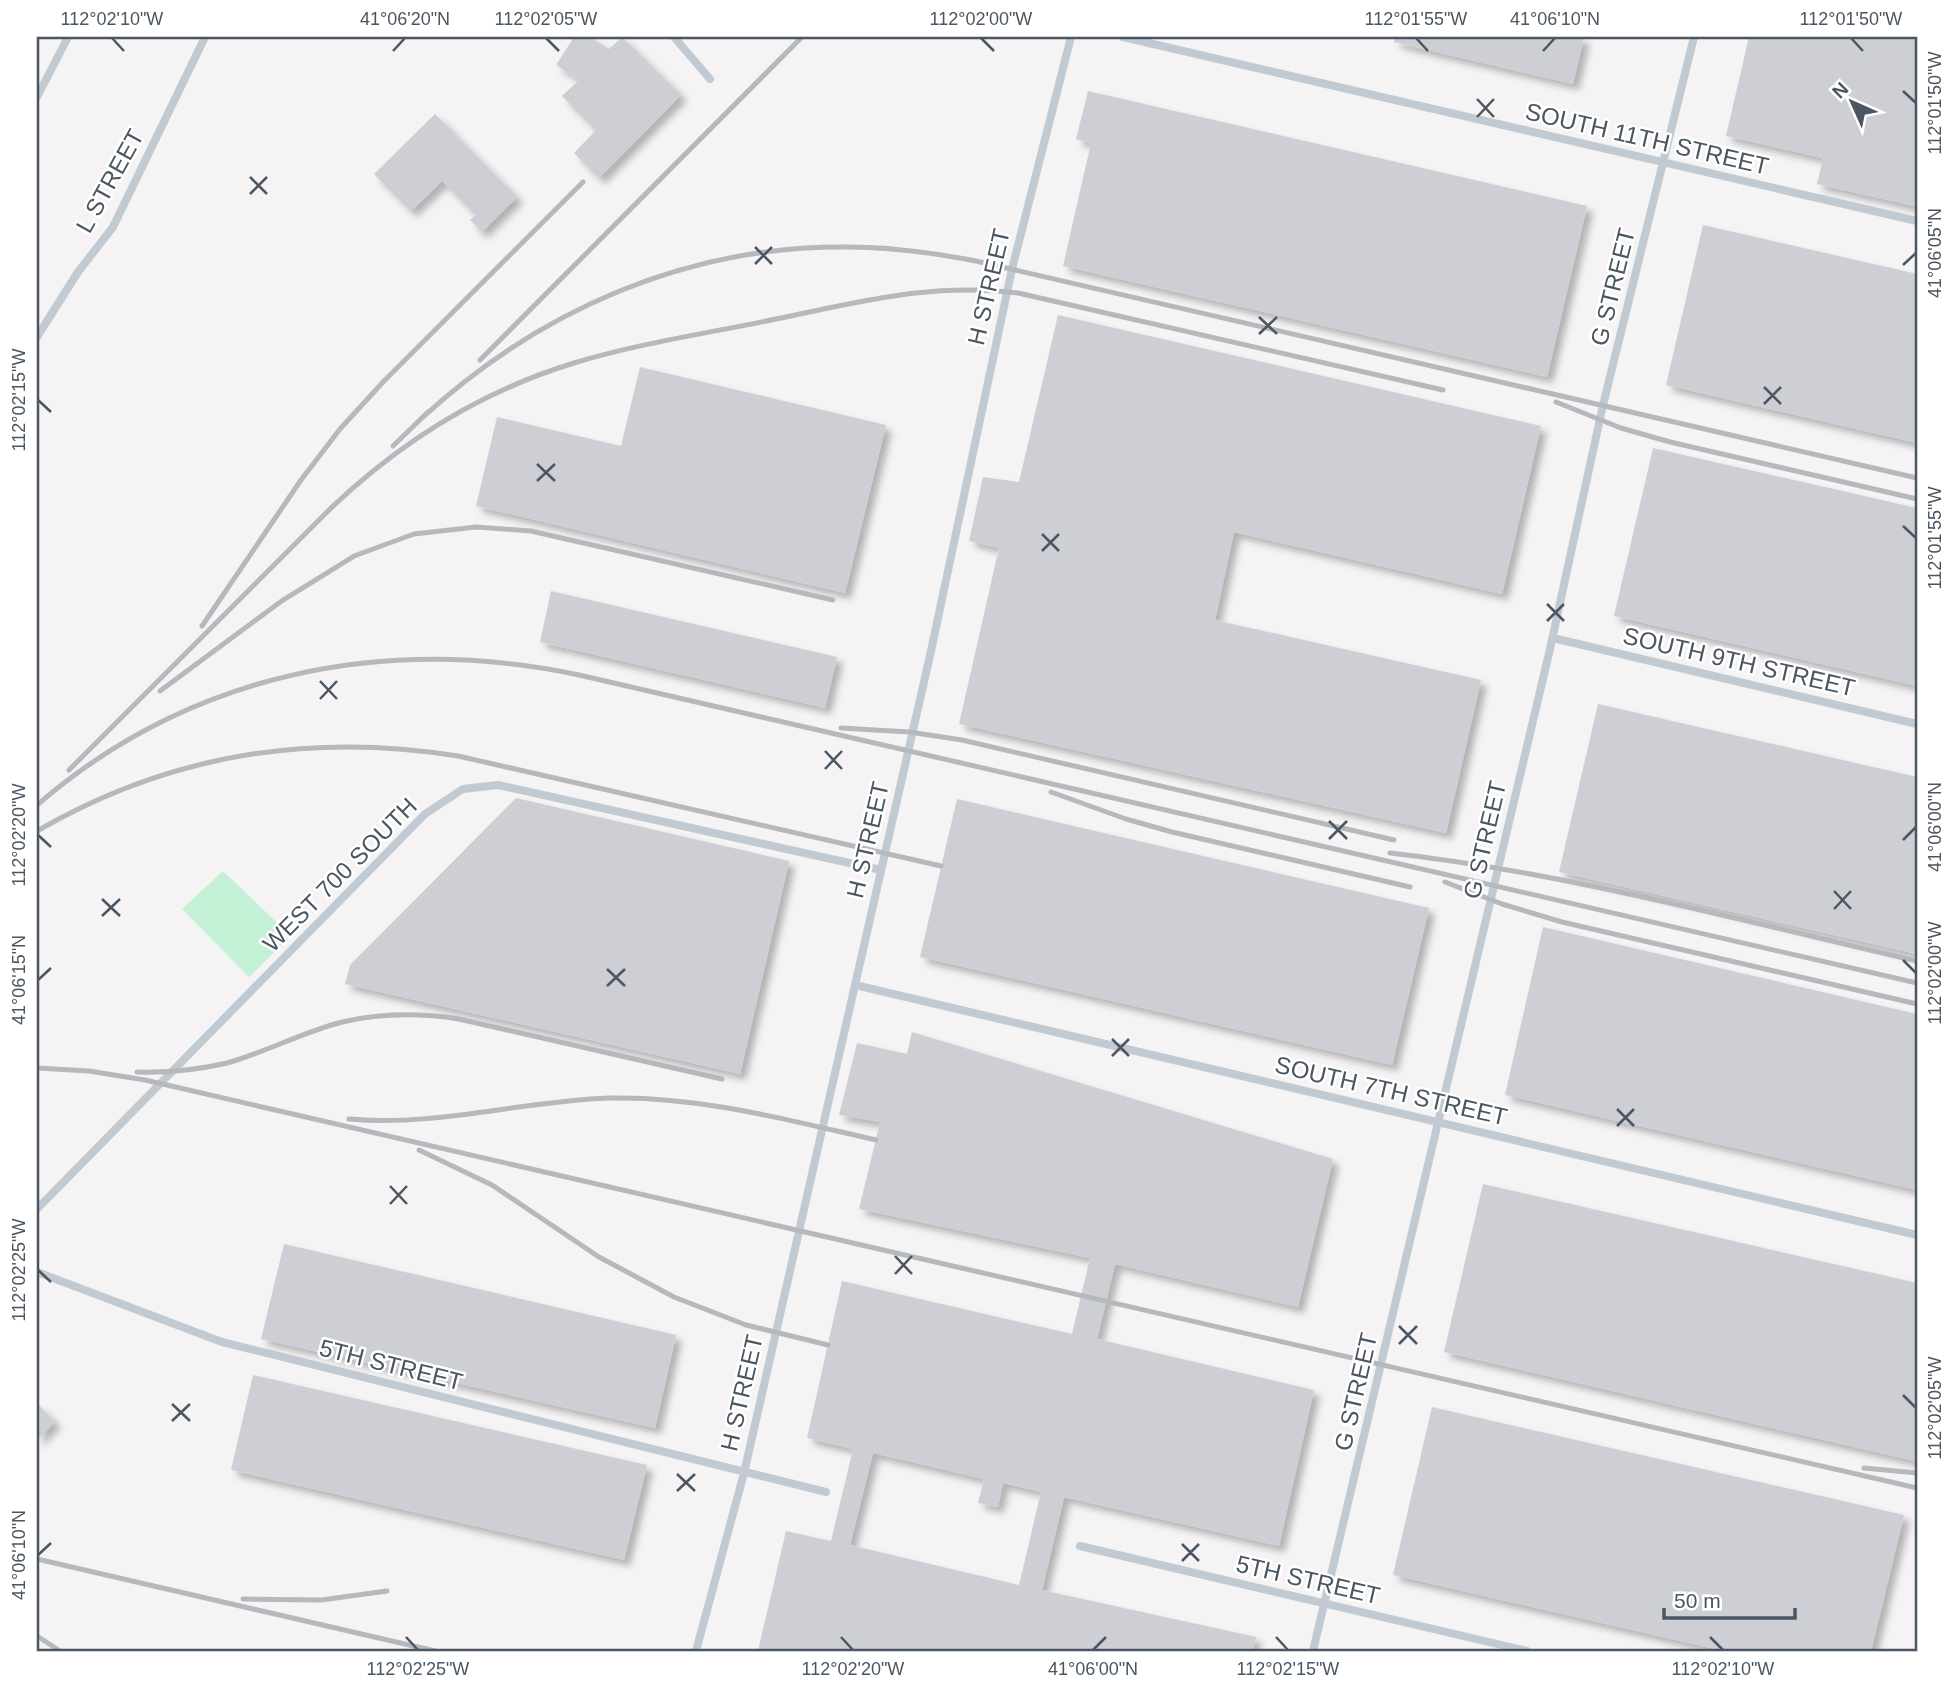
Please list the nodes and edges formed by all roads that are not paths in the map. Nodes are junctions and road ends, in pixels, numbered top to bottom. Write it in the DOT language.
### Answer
graph roads {
  1 [pos="68,37"];
  2 [pos="205,37"];
  3 [pos="674,37"];
  4 [pos="1071,37"];
  5 [pos="1124,37"];
  6 [pos="1694,37"];
  7 [pos="710,79"];
  8 [pos="37,97"];
  9 [pos="1664,164"];
  10 [pos="1917,221"];
  11 [pos="37,337"];
  12 [pos="1553,638"];
  13 [pos="1917,724"];
  14 [pos="881,870"];
  15 [pos="855,985"];
  16 [pos="1439,1122"];
  17 [pos="37,1209"];
  18 [pos="1917,1235"];
  19 [pos="37,1272"];
  20 [pos="744,1473"];
  21 [pos="826,1492"];
  22 [pos="1080,1546"];
  23 [pos="1325,1604"];
  24 [pos="696,1651"];
  25 [pos="1313,1651"];
  26 [pos="1527,1651"];
  1 -- 8 [label="lane"];
  2 -- 11 [label="lane, L STREET"];
  3 -- 7 [label="lane"];
  4 -- 14 [label="lane, H STREET"];
  5 -- 9 [label="lane, SOUTH 11TH STREET"];
  6 -- 9 [label="lane, G STREET"];
  9 -- 10 [label="lane, SOUTH 11TH STREET"];
  9 -- 12 [label="lane, G STREET"];
  12 -- 13 [label="lane, SOUTH 9TH STREET"];
  12 -- 16 [label="lane, G STREET"];
  14 -- 15 [label="lane, H STREET"];
  14 -- 17 [label="lane, WEST 700 SOUTH"];
  15 -- 16 [label="lane, SOUTH 7TH STREET"];
  15 -- 20 [label="lane, H STREET"];
  16 -- 18 [label="lane, SOUTH 7TH STREET"];
  16 -- 23 [label="lane, G STREET"];
  19 -- 20 [label="lane, 5TH STREET"];
  20 -- 21 [label="lane, 5TH STREET"];
  20 -- 24 [label="lane, H STREET"];
  22 -- 23 [label="lane, 5TH STREET"];
  23 -- 25 [label="lane, G STREET"];
  23 -- 26 [label="lane, 5TH STREET"];
}
